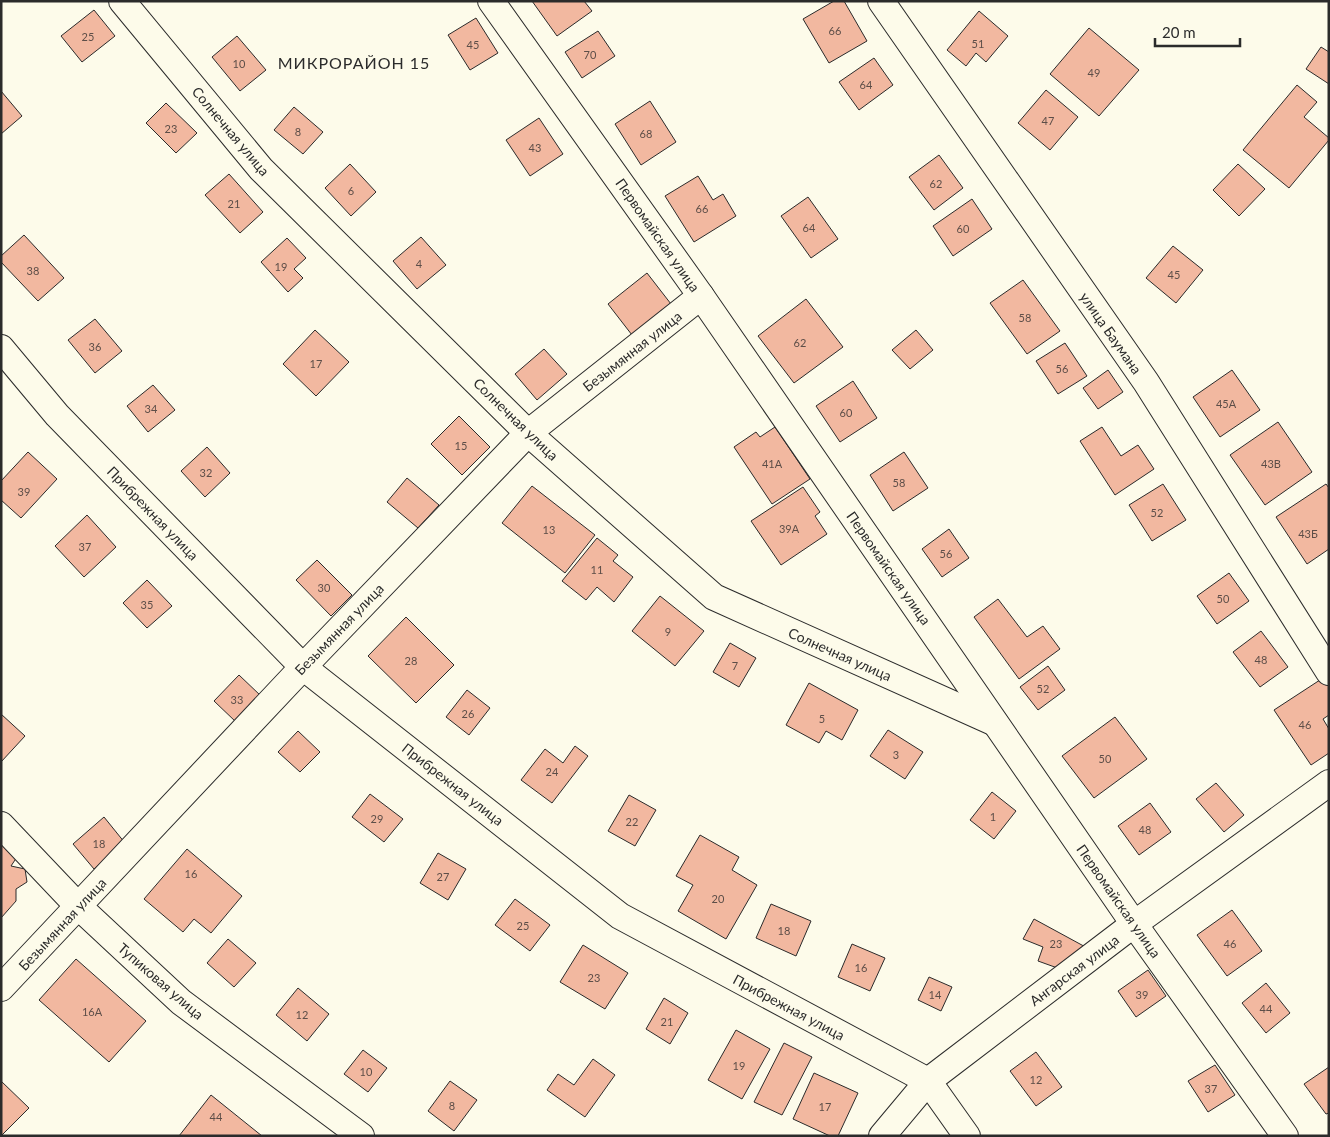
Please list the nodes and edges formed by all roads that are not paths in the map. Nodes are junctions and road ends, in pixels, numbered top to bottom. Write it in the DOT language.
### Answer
graph roads {
  1 [pos="122,1"];
  2 [pos="492,1"];
  3 [pos="881,1"];
  4 [pos="701,296"];
  5 [pos="1,348"];
  6 [pos="528,433"];
  7 [pos="303,666"];
  8 [pos="1329,672"];
  9 [pos="996,724"];
  10 [pos="1329,783"];
  11 [pos="1,824"];
  12 [pos="78,906"];
  13 [pos="1134,924"];
  14 [pos="1,988"];
  15 [pos="928,1081"];
  16 [pos="361,1136"];
  17 [pos="882,1136"];
  18 [pos="967,1136"];
  19 [pos="1285,1136"];
  1 -- 6 [label="street, Солнечная улица"];
  2 -- 4 [label="street, Первомайская улица"];
  3 -- 8 [label="street, улица Баумана"];
  4 -- 6 [label="street, Безымянная улица"];
  4 -- 9 [label="street, Первомайская улица"];
  5 -- 7 [label="street, Прибрежная улица"];
  6 -- 7 [label="street, Безымянная улица"];
  6 -- 9 [label="street, Солнечная улица"];
  7 -- 12 [label="street, Безымянная улица"];
  7 -- 15 [label="street, Прибрежная улица"];
  9 -- 13 [label="street, Первомайская улица"];
  10 -- 13 [label="street, Ангарская улица"];
  11 -- 12 [label="street, Тупиковая улица"];
  12 -- 14 [label="street, Безымянная улица"];
  12 -- 16 [label="street, Тупиковая улица"];
  13 -- 15 [label="street, Ангарская улица"];
  13 -- 19 [label="street, Первомайская улица"];
  15 -- 17 [label="street, Ангарская улица"];
  15 -- 18 [label="street, Прибрежная улица"];
}
